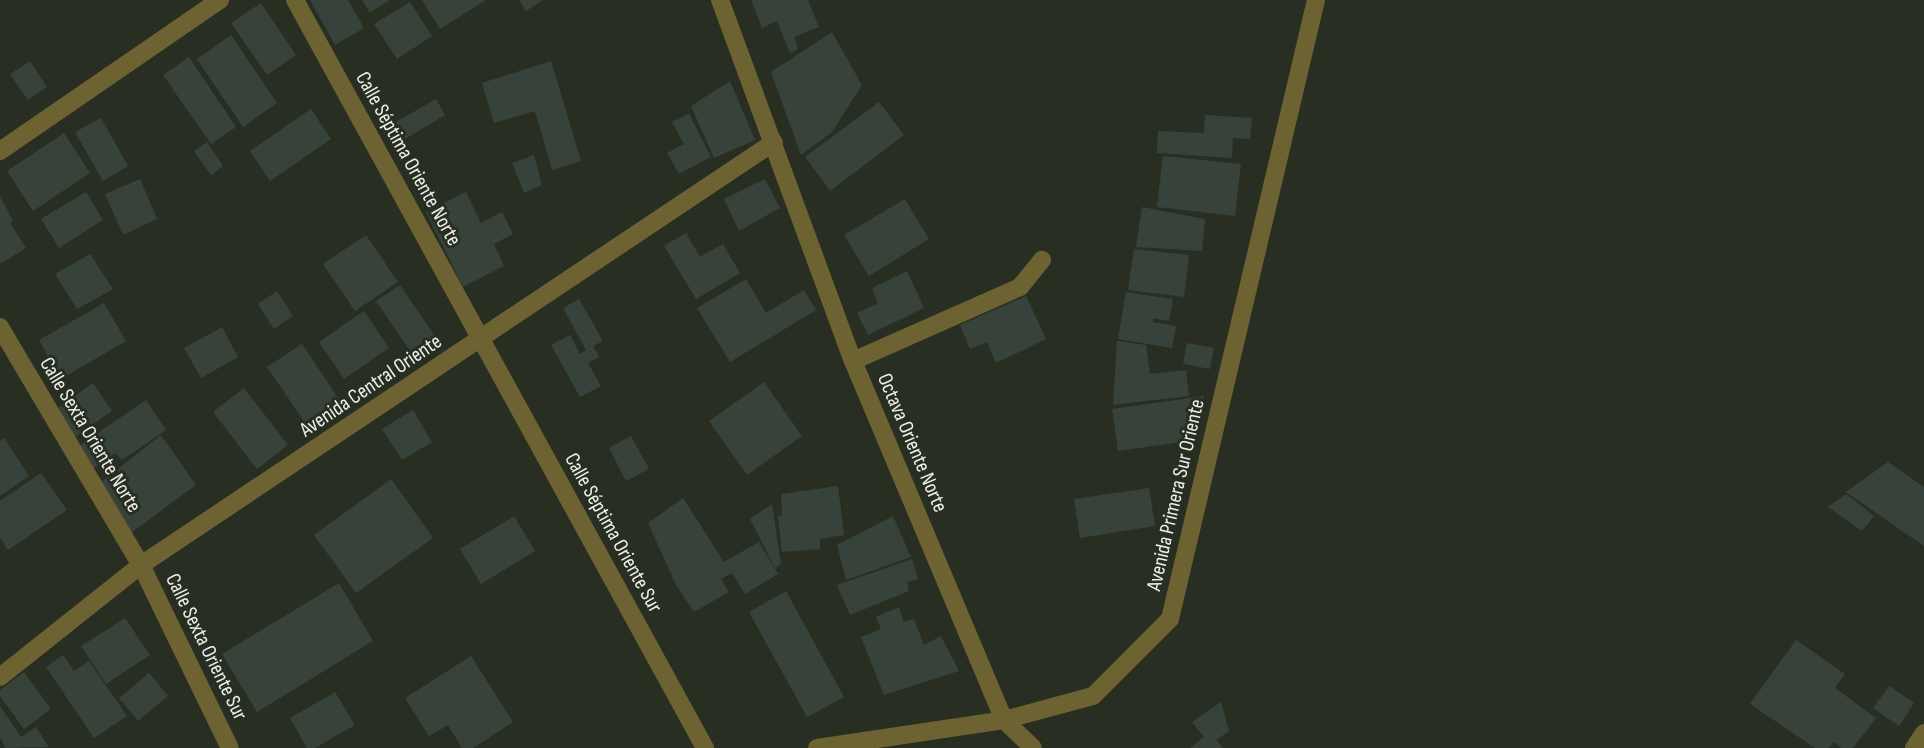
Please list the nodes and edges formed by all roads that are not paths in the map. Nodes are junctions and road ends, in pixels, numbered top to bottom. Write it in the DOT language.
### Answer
graph roads {
  1 [pos="220,0"];
  2 [pos="295,0"];
  3 [pos="720,0"];
  4 [pos="1316,0"];
  5 [pos="774,142"];
  6 [pos="0,150"];
  7 [pos="1042,260"];
  8 [pos="0,327"];
  9 [pos="481,340"];
  10 [pos="853,361"];
  11 [pos="141,565"];
  12 [pos="0,677"];
  13 [pos="1004,720"];
  14 [pos="1924,733"];
  15 [pos="230,748"];
  16 [pos="705,748"];
  17 [pos="817,748"];
  18 [pos="1033,748"];
  19 [pos="1914,748"];
  1 -- 6 [label="street"];
  2 -- 9 [label="street, Calle Séptima Oriente Norte"];
  3 -- 5 [label="street, Octava Oriente Norte"];
  4 -- 13 [label="street, Avenida Primera Sur Oriente"];
  5 -- 9 [label="street, Avenida Central Oriente"];
  5 -- 10 [label="street, Octava Oriente Norte"];
  7 -- 10 [label="street"];
  8 -- 11 [label="street, Calle Sexta Oriente Norte"];
  9 -- 11 [label="street, Avenida Central Oriente"];
  9 -- 16 [label="street, Calle Séptima Oriente Sur"];
  10 -- 13 [label="street, Octava Oriente Norte"];
  11 -- 12 [label="street, Avenida Central Oriente"];
  11 -- 15 [label="street, Calle Sexta Oriente Sur"];
  13 -- 17 [label="street, Avenida Primera Sur Oriente"];
  13 -- 18 [label="street, Octava Oriente Norte"];
  14 -- 19 [label="street"];
}
